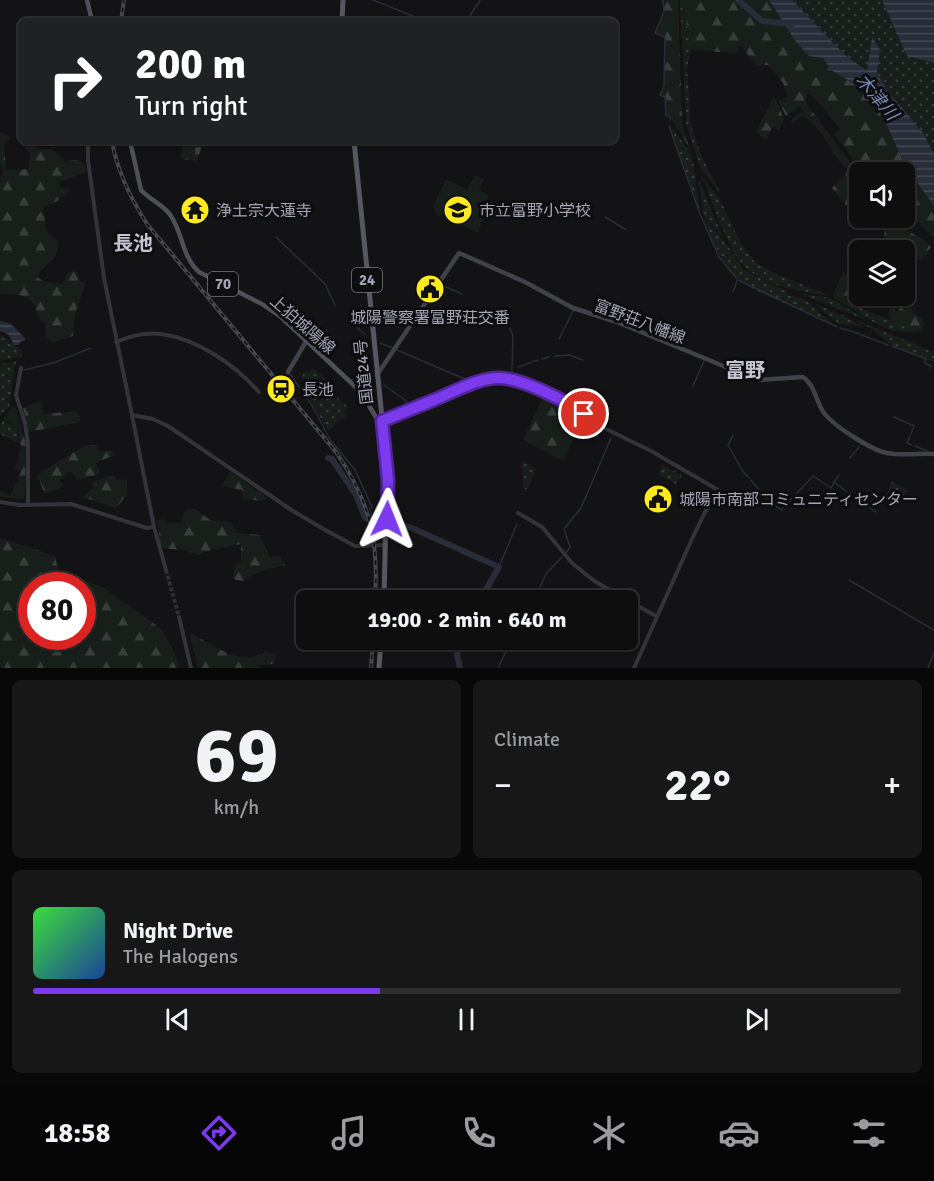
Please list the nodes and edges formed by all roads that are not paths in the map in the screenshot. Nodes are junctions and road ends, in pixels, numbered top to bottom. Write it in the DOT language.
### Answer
graph roads {
  1 [pos="87,0"];
  2 [pos="343,0"];
  3 [pos="91,18"];
  4 [pos="342,18"];
  5 [pos="88,144"];
  6 [pos="131,144"];
  7 [pos="354,144"];
  8 [pos="307,340"];
  9 [pos="116,342"];
  10 [pos="21,368"];
  11 [pos="288,372"];
  12 [pos="377,375"];
  13 [pos="260,392"];
  14 [pos="132,415"];
  15 [pos="382,421"];
  16 [pos="934,454"];
  17 [pos="0,502"];
  18 [pos="28,505"];
  19 [pos="518,513"];
  20 [pos="154,527"];
  21 [pos="386,545"];
  22 [pos="166,570"];
  23 [pos="384,590"];
  24 [pos="610,590"];
  25 [pos="638,606"];
  26 [pos="656,616"];
  27 [pos="179,617"];
  28 [pos="380,650"];
  29 [pos="191,668"];
  30 [pos="379,668"];
  31 [pos="634,668"];
  1 -- 3 [label="main road"];
  2 -- 4 [label="highway"];
  5 -- 9 [label="street"];
  6 -- 8 [label="main road, 上狛城陽線 / 70"];
  7 -- 12 [label="highway, 国道24号 / 24"];
  8 -- 11 [label="main road"];
  8 -- 15 [label="main road, 上狛城陽線 / 70"];
  9 -- 13 [label="street"];
  9 -- 14 [label="street"];
  10 -- 18 [label="street"];
  12 -- 15 [label="highway, 国道24号 / 24"];
  12 -- 16 [label="main road, 富野荘八幡線"];
  14 -- 20 [label="street"];
  14 -- 21 [label="street"];
  15 -- 21 [label="highway, 国道24号 / 24"];
  15 -- 26 [label="street"];
  17 -- 18 [label="street"];
  18 -- 20 [label="street"];
  19 -- 24 [label="street"];
  20 -- 22 [label="street"];
  21 -- 23 [label="highway, 国道24号 / 24"];
  25 -- 26 [label="street"];
  26 -- 31 [label="street"];
  27 -- 29 [label="street"];
  28 -- 30 [label="highway"];
}
